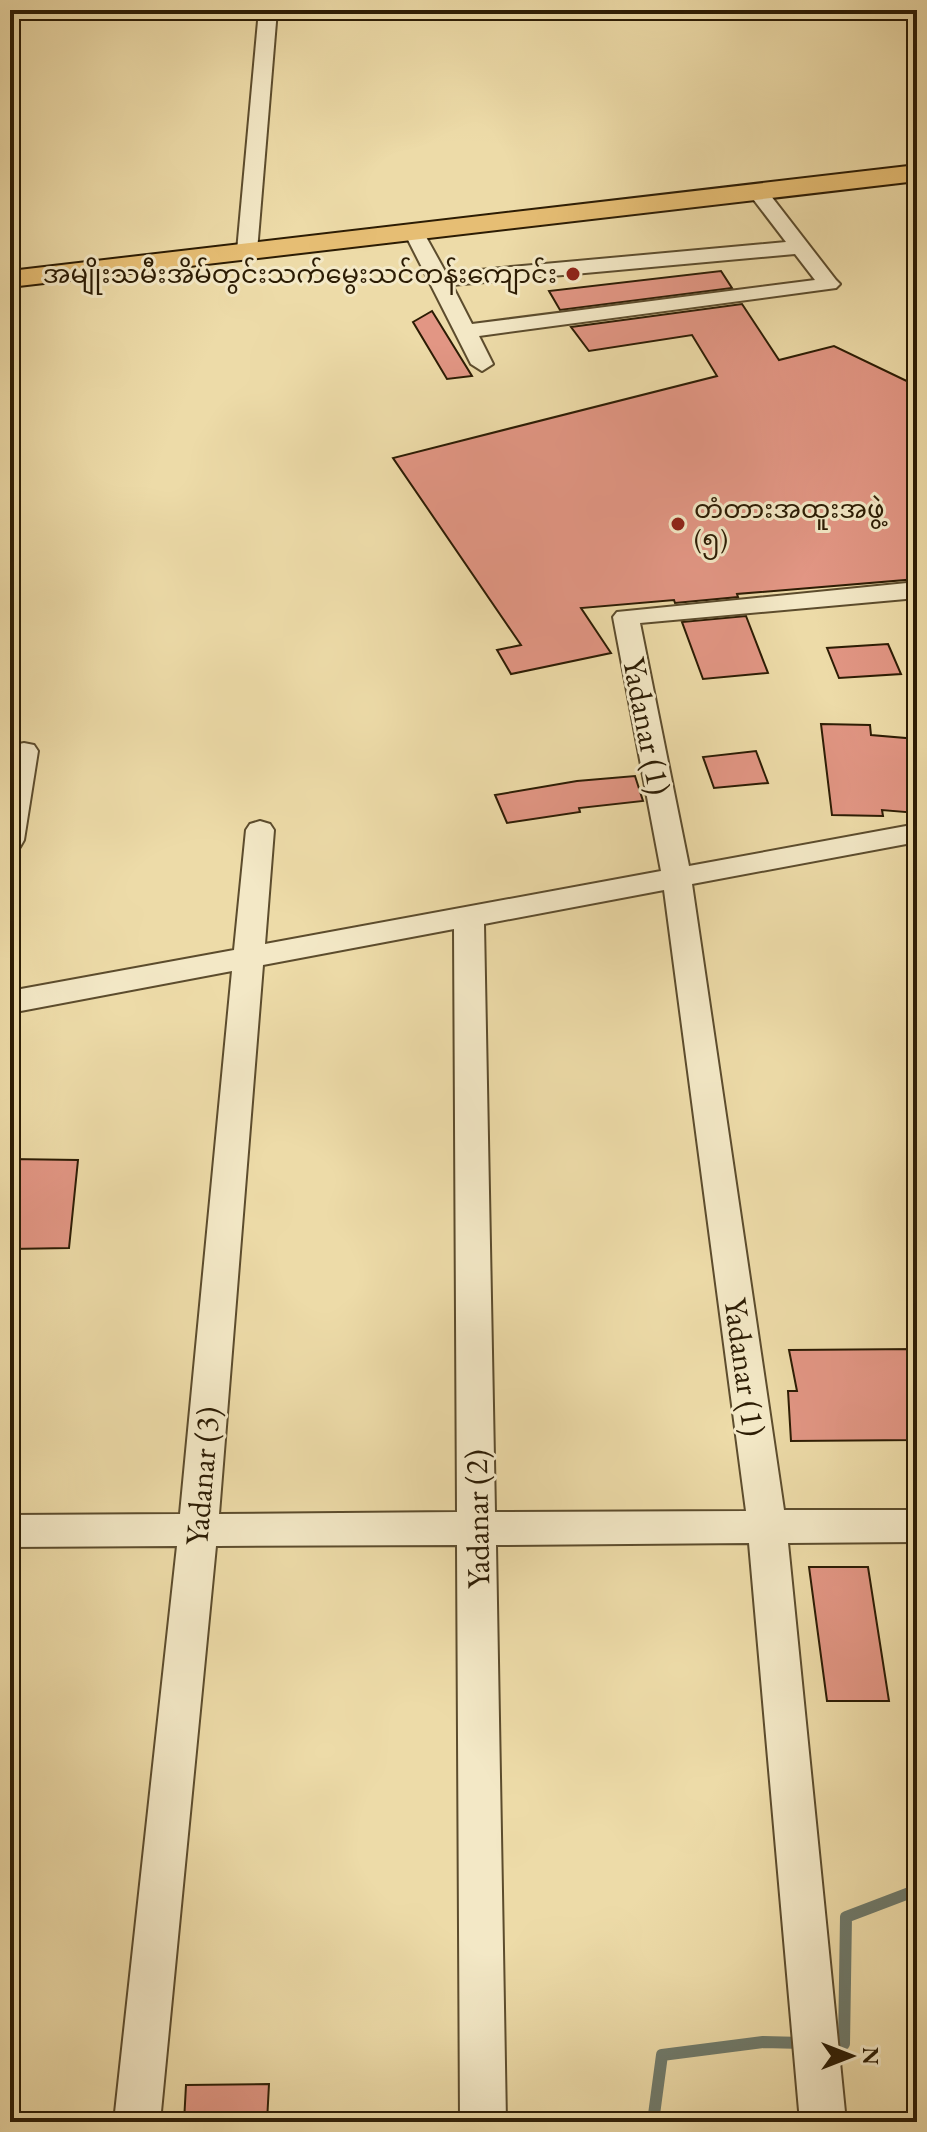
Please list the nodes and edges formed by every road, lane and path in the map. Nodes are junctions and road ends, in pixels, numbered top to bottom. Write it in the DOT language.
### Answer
graph roads {
  1 [pos="268,10"];
  2 [pos="917,173"];
  3 [pos="861,181"];
  4 [pos="757,191"];
  5 [pos="917,194"];
  6 [pos="413,230"];
  7 [pos="799,247"];
  8 [pos="247,251"];
  9 [pos="10,279"];
  10 [pos="438,280"];
  11 [pos="467,331"];
  12 [pos="482,364"];
  13 [pos="917,590"];
  14 [pos="24,751"];
  15 [pos="260,830"];
  16 [pos="917,833"];
  17 [pos="10,840"];
  18 [pos="677,879"];
  19 [pos="469,917"];
  20 [pos="247,958"];
  21 [pos="10,1002"];
  22 [pos="917,1526"];
  23 [pos="767,1527"];
  24 [pos="477,1529"];
  25 [pos="198,1530"];
  26 [pos="10,1531"];
  27 [pos="137,2122"];
  28 [pos="483,2122"];
  29 [pos="823,2122"];
  1 -- 8 [label="street"];
  2 -- 3 [label="main road"];
  3 -- 4 [label="main road"];
  3 -- 5 [label="main road"];
  4 -- 6 [label="main road"];
  4 -- 7 [label="street"];
  6 -- 8 [label="main road"];
  6 -- 10 [label="street"];
  7 -- 10 [label="street"];
  7 -- 11 [label="street"];
  8 -- 9 [label="main road"];
  10 -- 11 [label="street"];
  11 -- 12 [label="street"];
  13 -- 18 [label="street, Yadanar (1)"];
  14 -- 17 [label="street"];
  15 -- 20 [label="street, Yadanar (3)"];
  16 -- 18 [label="street"];
  18 -- 19 [label="street"];
  18 -- 23 [label="street, Yadanar (1)"];
  19 -- 20 [label="street"];
  19 -- 24 [label="street, Yadanar (2)"];
  20 -- 21 [label="street"];
  20 -- 25 [label="street, Yadanar (3)"];
  22 -- 23 [label="street"];
  23 -- 24 [label="street"];
  23 -- 29 [label="street, Yadanar (1)"];
  24 -- 25 [label="street"];
  24 -- 28 [label="street, Yadanar (2)"];
  25 -- 26 [label="street"];
  25 -- 27 [label="street, Yadanar (3)"];
}
